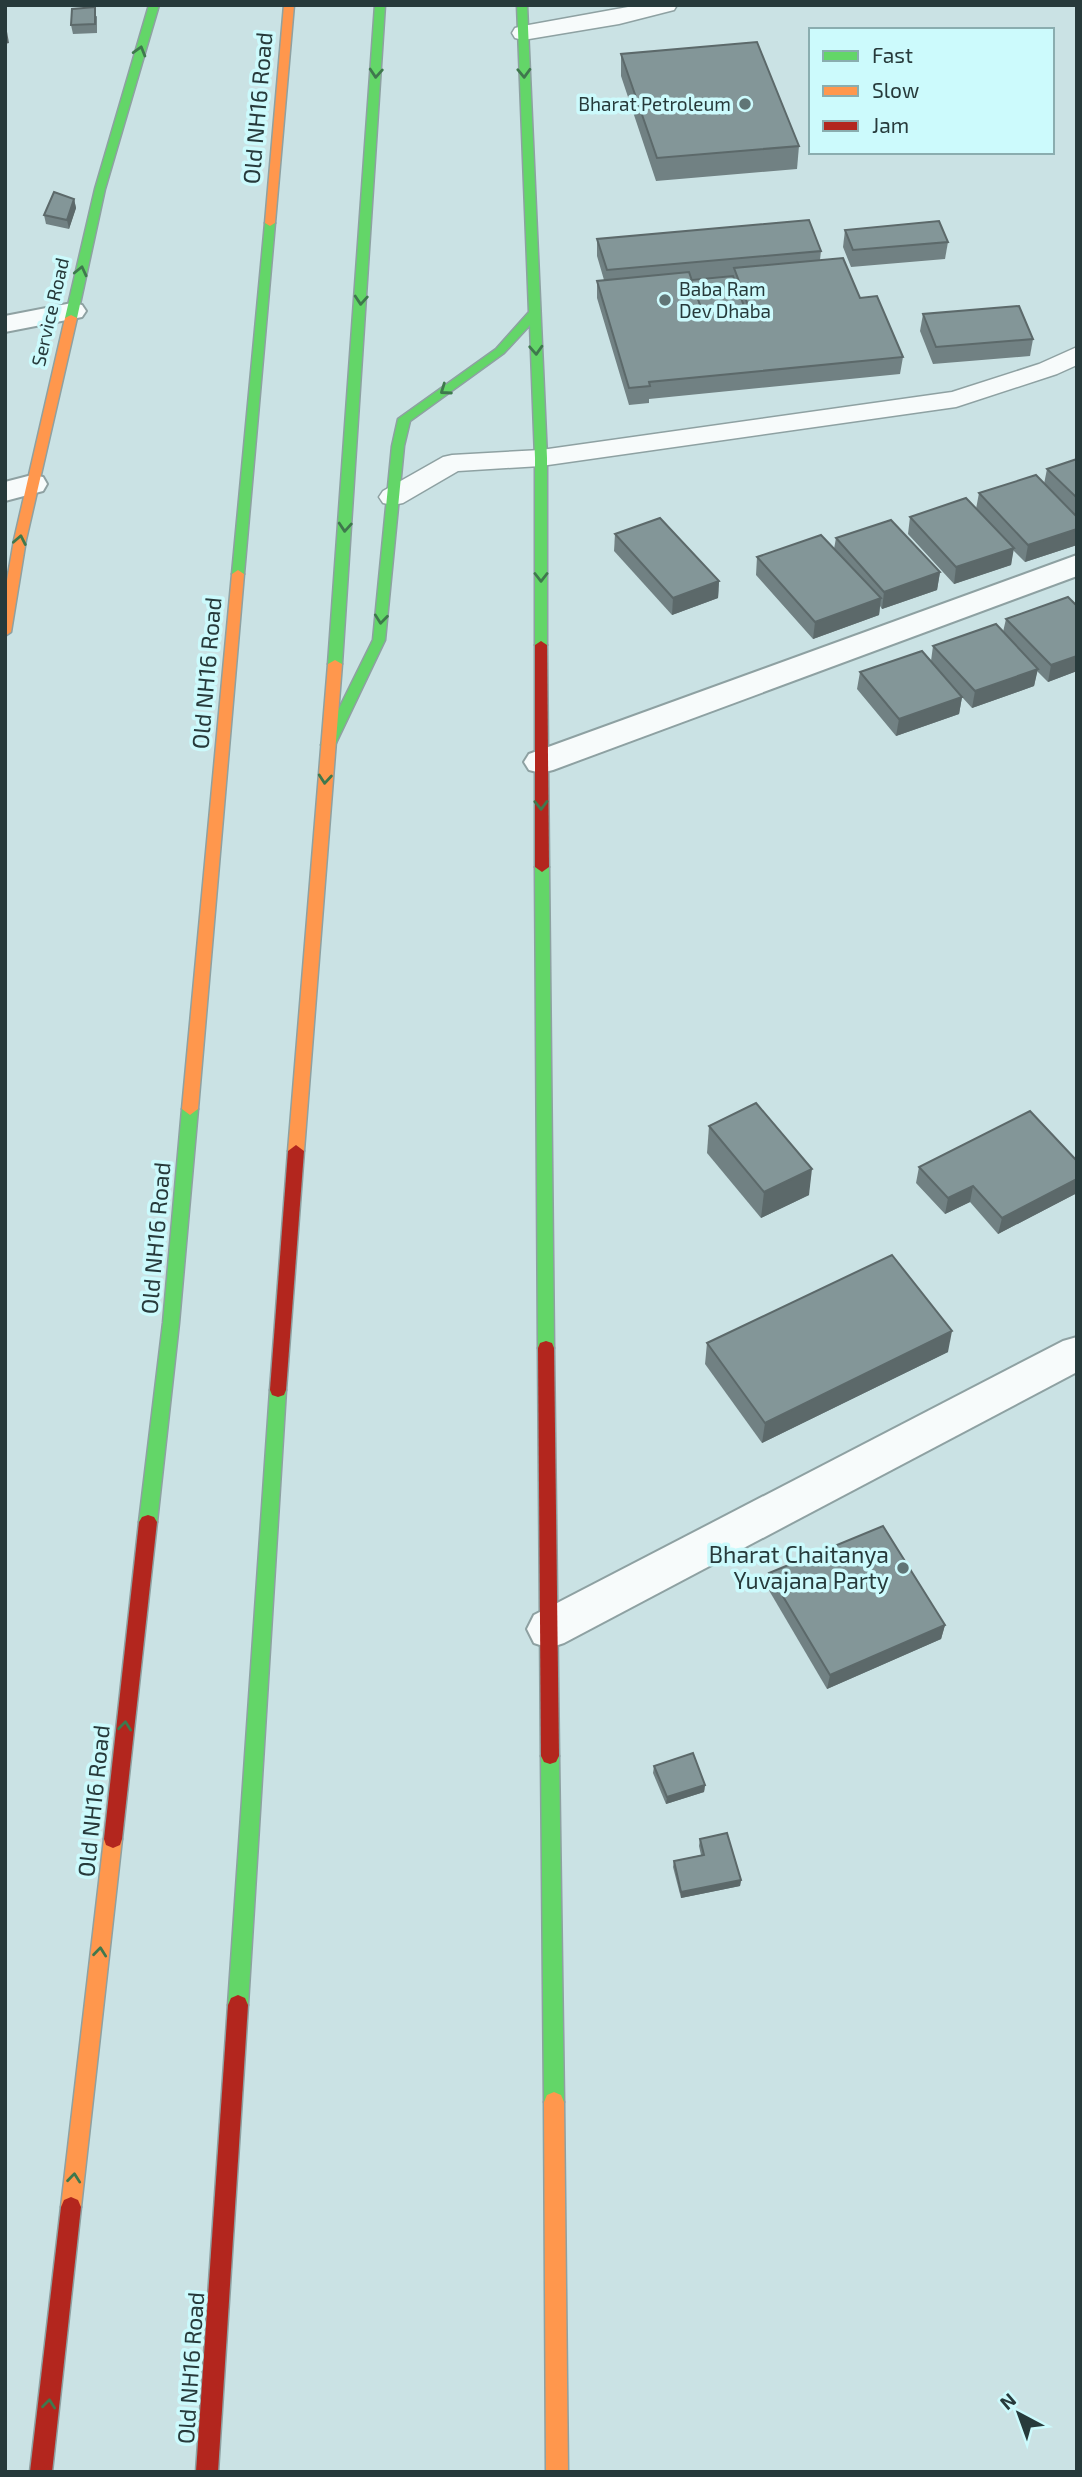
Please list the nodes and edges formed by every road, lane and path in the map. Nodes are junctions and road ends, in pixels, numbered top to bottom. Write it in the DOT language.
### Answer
graph roads {
  1 [pos="154,5"];
  2 [pos="289,5"];
  3 [pos="380,5"];
  4 [pos="522,5"];
  5 [pos="666,5"];
  6 [pos="523,33"];
  7 [pos="72,311"];
  8 [pos="534,314"];
  9 [pos="5,324"];
  10 [pos="1077,355"];
  11 [pos="541,458"];
  12 [pos="19,488"];
  13 [pos="394,497"];
  14 [pos="1077,565"];
  15 [pos="5,632"];
  16 [pos="328,746"];
  17 [pos="541,762"];
  18 [pos="1077,1353"];
  19 [pos="550,1629"];
  20 [pos="41,2472"];
  21 [pos="207,2472"];
  22 [pos="557,2472"];
  7 -- 1 [label="main road, Service Road, one-way"];
  20 -- 2 [label="main road, Old NH16 Road, one-way"];
  3 -- 16 [label="main road, Old NH16 Road, one-way"];
  4 -- 6 [label="main road"];
  5 -- 6 [label="lane"];
  6 -- 8 [label="main road, one-way"];
  7 -- 9 [label="street"];
  7 -- 12 [label="main road, Service Road"];
  8 -- 11 [label="main road, one-way"];
  8 -- 13 [label="main road, one-way"];
  10 -- 11 [label="lane"];
  11 -- 13 [label="lane"];
  11 -- 17 [label="main road, one-way"];
  15 -- 12 [label="main road, Service Road, one-way"];
  13 -- 16 [label="main road, one-way"];
  14 -- 17 [label="street"];
  16 -- 21 [label="main road, Old NH16 Road, one-way"];
  17 -- 19 [label="main road, one-way"];
  18 -- 19 [label="street"];
  19 -- 22 [label="main road"];
}
